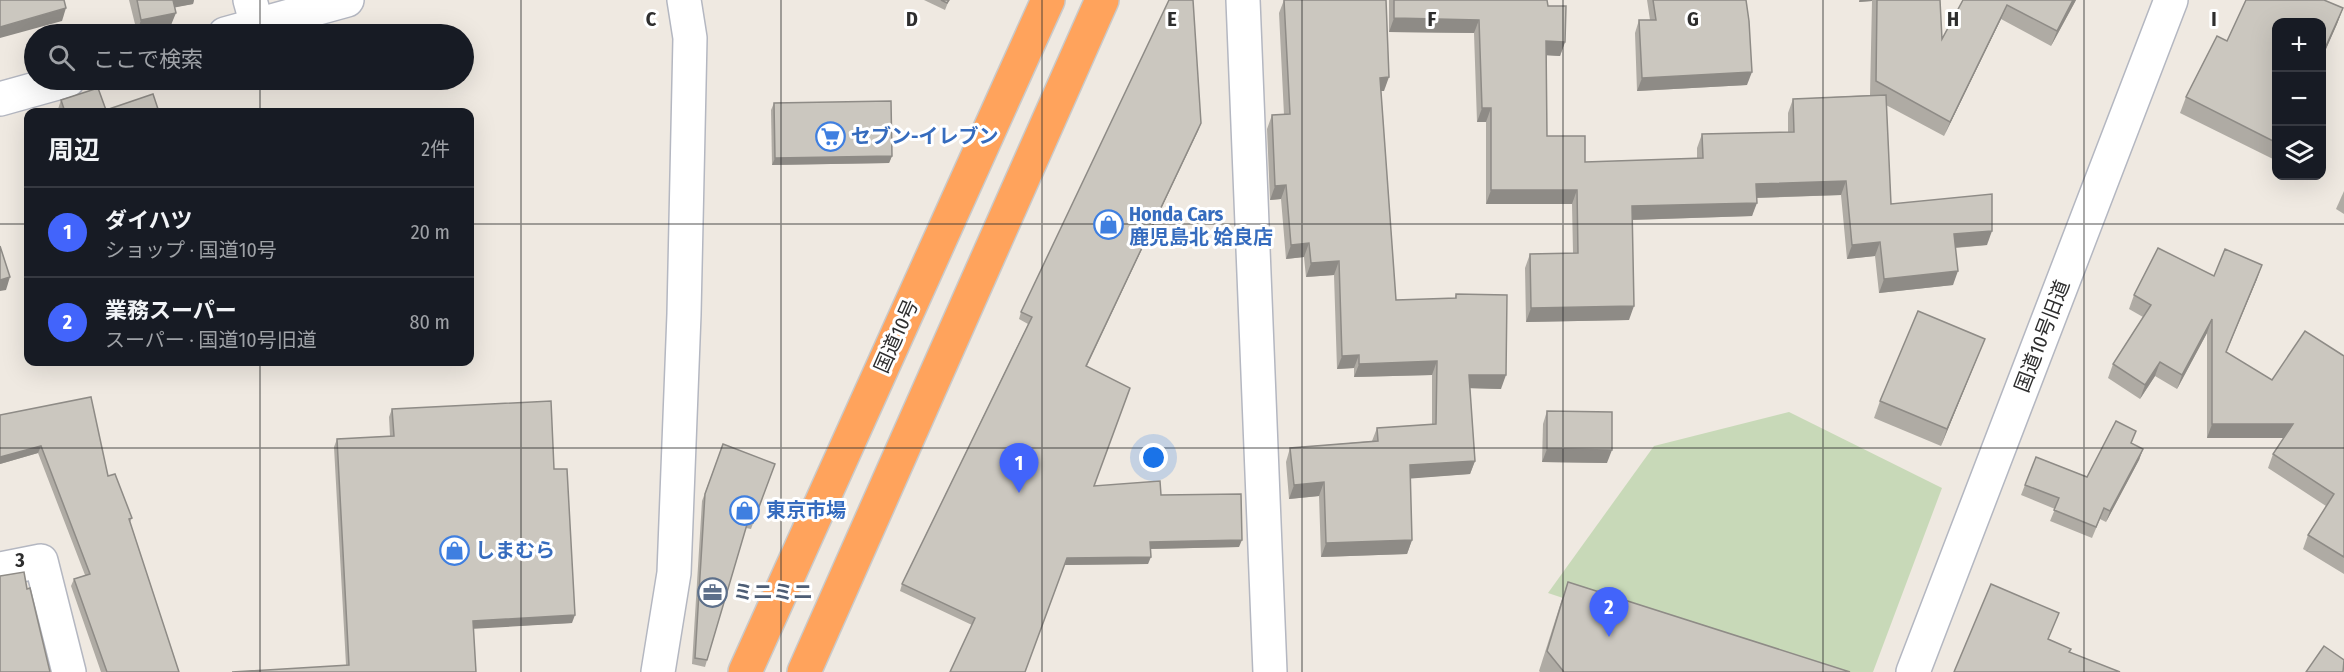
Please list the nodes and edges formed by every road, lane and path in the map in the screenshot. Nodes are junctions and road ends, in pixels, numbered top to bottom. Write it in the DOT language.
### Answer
graph roads {
  1 [pos="347,0"];
  2 [pos="684,0"];
  3 [pos="1048,0"];
  4 [pos="1102,0"];
  5 [pos="1243,0"];
  6 [pos="2170,0"];
  7 [pos="253,13"];
  8 [pos="238,24"];
  9 [pos="32,90"];
  10 [pos="0,99"];
  11 [pos="0,569"];
  12 [pos="69,672"];
  13 [pos="658,672"];
  14 [pos="746,672"];
  15 [pos="804,672"];
  16 [pos="1270,672"];
  17 [pos="1913,672"];
  1 -- 7 [label="street"];
  2 -- 13 [label="street"];
  3 -- 14 [label="highway, 国道10号"];
  4 -- 15 [label="highway"];
  5 -- 16 [label="street"];
  6 -- 17 [label="street, 国道10号旧道"];
  7 -- 8 [label="street"];
  9 -- 10 [label="street"];
  11 -- 12 [label="street"];
}
